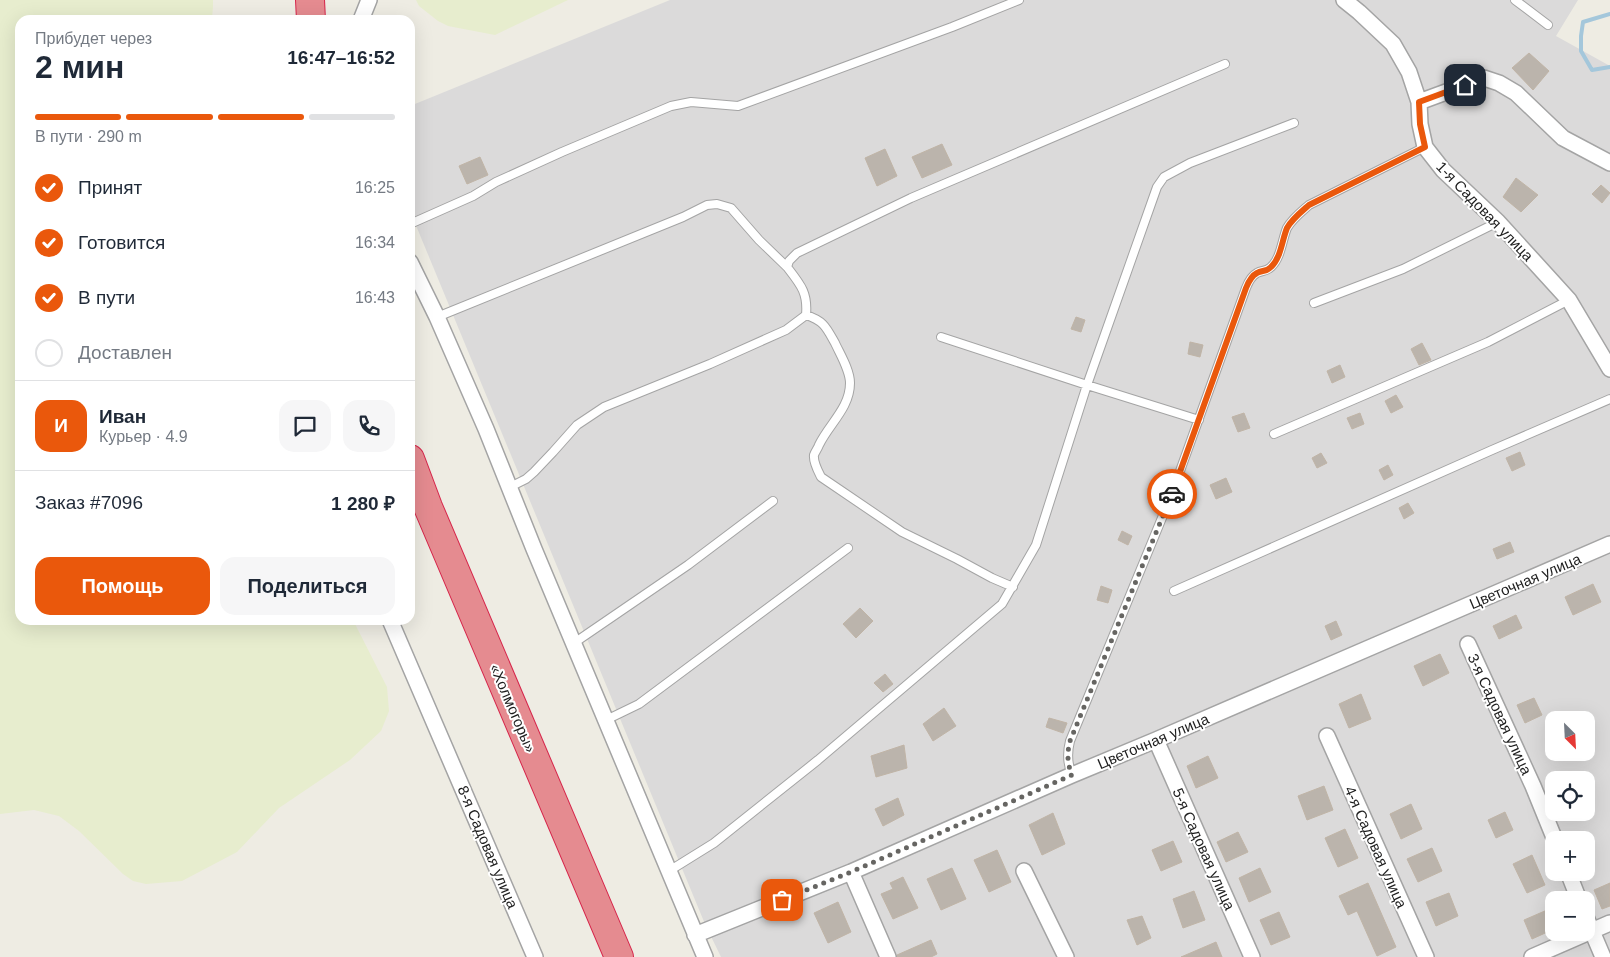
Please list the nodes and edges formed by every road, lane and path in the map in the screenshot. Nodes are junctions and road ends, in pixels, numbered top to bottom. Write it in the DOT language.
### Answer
graph roads {
  1 [pos="310,0"];
  2 [pos="370,0"];
  3 [pos="1018,0"];
  4 [pos="1344,0"];
  5 [pos="1515,0"];
  6 [pos="311,15"];
  7 [pos="363,15"];
  8 [pos="1548,25"];
  9 [pos="1225,64"];
  10 [pos="1419,102"];
  11 [pos="1294,123"];
  12 [pos="1425,147"];
  13 [pos="1610,163"];
  14 [pos="415,222"];
  15 [pos="1498,222"];
  16 [pos="787,267"];
  17 [pos="415,272"];
  18 [pos="1569,300"];
  19 [pos="1314,303"];
  20 [pos="806,316"];
  21 [pos="437,317"];
  22 [pos="941,337"];
  23 [pos="1610,369"];
  24 [pos="1087,385"];
  25 [pos="1610,400"];
  26 [pos="1199,420"];
  27 [pos="1274,434"];
  28 [pos="415,472"];
  29 [pos="510,487"];
  30 [pos="773,501"];
  31 [pos="1610,544"];
  32 [pos="848,548"];
  33 [pos="1013,587"];
  34 [pos="1174,591"];
  35 [pos="392,625"];
  36 [pos="574,643"];
  37 [pos="1468,644"];
  38 [pos="606,720"];
  39 [pos="1327,736"];
  40 [pos="1156,740"];
  41 [pos="1072,775"];
  42 [pos="1551,831"];
  43 [pos="1024,871"];
  44 [pos="669,872"];
  45 [pos="851,872"];
  46 [pos="1610,923"];
  47 [pos="1595,924"];
  48 [pos="695,935"];
  49 [pos="1595,938"];
  50 [pos="1560,941"];
  51 [pos="535,957"];
  52 [pos="619,957"];
  53 [pos="705,957"];
  54 [pos="888,957"];
  55 [pos="1066,957"];
  56 [pos="1252,957"];
  57 [pos="1426,957"];
  58 [pos="1532,957"];
  59 [pos="1603,957"];
  1 -- 6 [label="highway"];
  2 -- 7 [label="street"];
  3 -- 14 [label="lane"];
  4 -- 10 [label="street, 1-я Садовая улица"];
  5 -- 8 [label="lane"];
  9 -- 16 [label="lane"];
  10 -- 12 [label="street, 1-я Садовая улица"];
  10 -- 13 [label="street"];
  11 -- 24 [label="lane"];
  12 -- 15 [label="street, 1-я Садовая улица"];
  12 -- 26 [label="lane"];
  15 -- 18 [label="street, 1-я Садовая улица"];
  15 -- 19 [label="lane"];
  16 -- 20 [label="lane"];
  16 -- 21 [label="lane"];
  17 -- 21 [label="street"];
  18 -- 23 [label="street, 1-я Садовая улица"];
  18 -- 27 [label="lane"];
  20 -- 29 [label="lane"];
  20 -- 33 [label="lane"];
  21 -- 29 [label="street"];
  22 -- 24 [label="lane"];
  24 -- 26 [label="lane"];
  24 -- 33 [label="lane"];
  25 -- 34 [label="lane"];
  26 -- 41 [label="lane"];
  28 -- 52 [label="highway, «Холмогоры»"];
  29 -- 36 [label="street"];
  30 -- 36 [label="lane"];
  31 -- 40 [label="street, Цветочная улица"];
  32 -- 38 [label="lane"];
  33 -- 44 [label="lane"];
  35 -- 51 [label="street, 8-я Садовая улица"];
  36 -- 38 [label="street"];
  37 -- 42 [label="street, 3-я Садовая улица"];
  38 -- 44 [label="street"];
  39 -- 57 [label="street, 4-я Садовая улица"];
  40 -- 41 [label="street, Цветочная улица"];
  40 -- 56 [label="street, 5-я Садовая улица"];
  41 -- 45 [label="street, Цветочная улица"];
  43 -- 55 [label="street"];
  44 -- 48 [label="street"];
  45 -- 48 [label="street, Цветочная улица"];
  45 -- 54 [label="street"];
  46 -- 47 [label="street"];
  48 -- 53 [label="street"];
  49 -- 59 [label="street"];
  50 -- 58 [label="street"];
}
